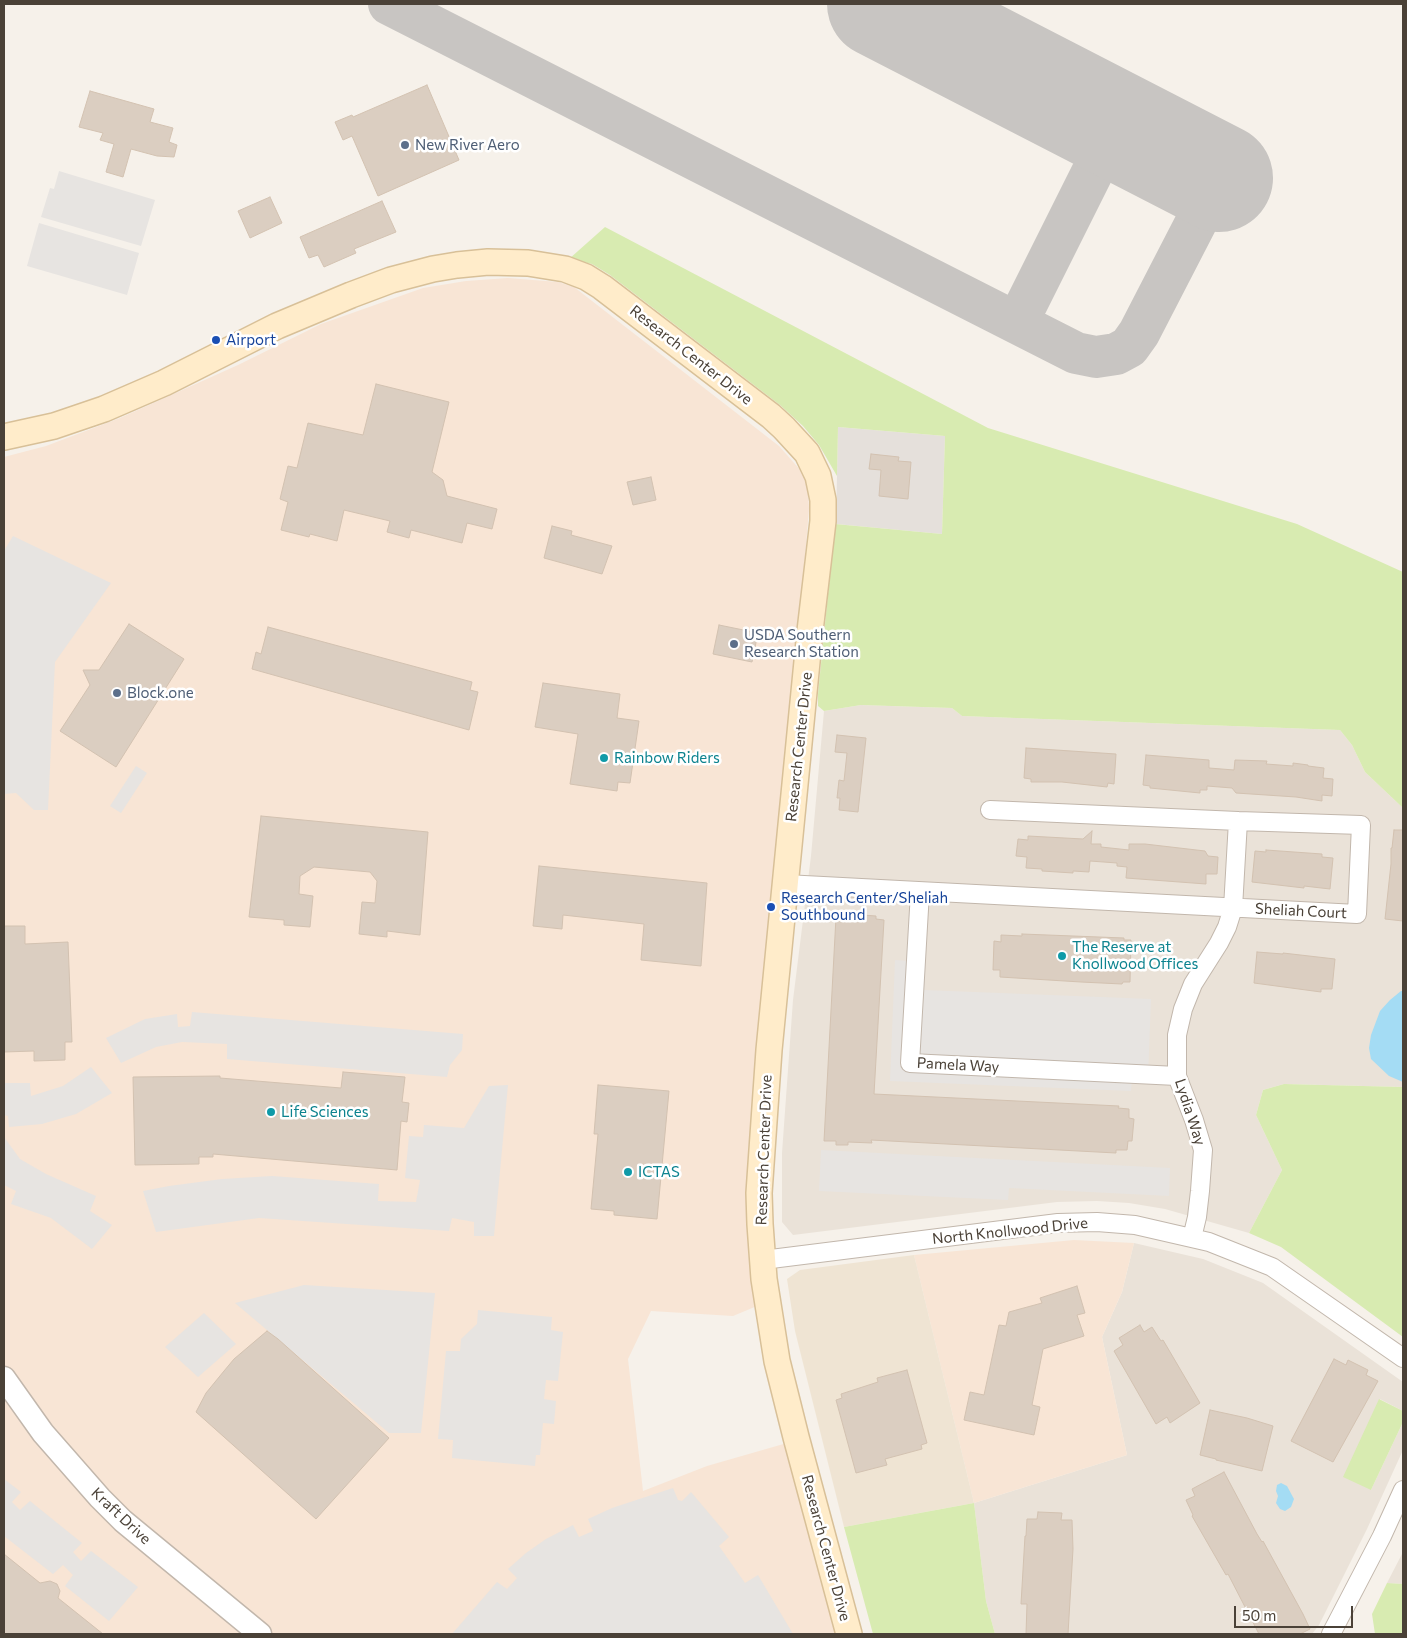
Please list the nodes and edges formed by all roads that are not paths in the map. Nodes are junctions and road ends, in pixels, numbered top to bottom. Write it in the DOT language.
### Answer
graph roads {
  1 [pos="4,437"];
  2 [pos="990,810"];
  3 [pos="1238,821"];
  4 [pos="785,884"];
  5 [pos="920,892"];
  6 [pos="1233,908"];
  7 [pos="1177,1076"];
  8 [pos="1192,1238"];
  9 [pos="763,1260"];
  10 [pos="1403,1358"];
  11 [pos="6,1384"];
  12 [pos="1403,1490"];
  13 [pos="260,1634"];
  14 [pos="849,1634"];
  15 [pos="1331,1634"];
  1 -- 4 [label="main road, Research Center Drive"];
  2 -- 3 [label="street, Sheliah Court"];
  3 -- 6 [label="street, Lydia Way"];
  3 -- 6 [label="street, Sheliah Court"];
  4 -- 5 [label="street, Sheliah Court"];
  4 -- 9 [label="main road, Research Center Drive"];
  5 -- 6 [label="street, Sheliah Court"];
  5 -- 7 [label="street, Pamela Way"];
  6 -- 7 [label="street, Lydia Way"];
  7 -- 8 [label="street, Lydia Way"];
  8 -- 9 [label="street, North Knollwood Drive"];
  8 -- 10 [label="street, North Knollwood Drive"];
  9 -- 14 [label="main road, Research Center Drive"];
  11 -- 13 [label="street, Kraft Drive"];
  12 -- 15 [label="street"];
}
